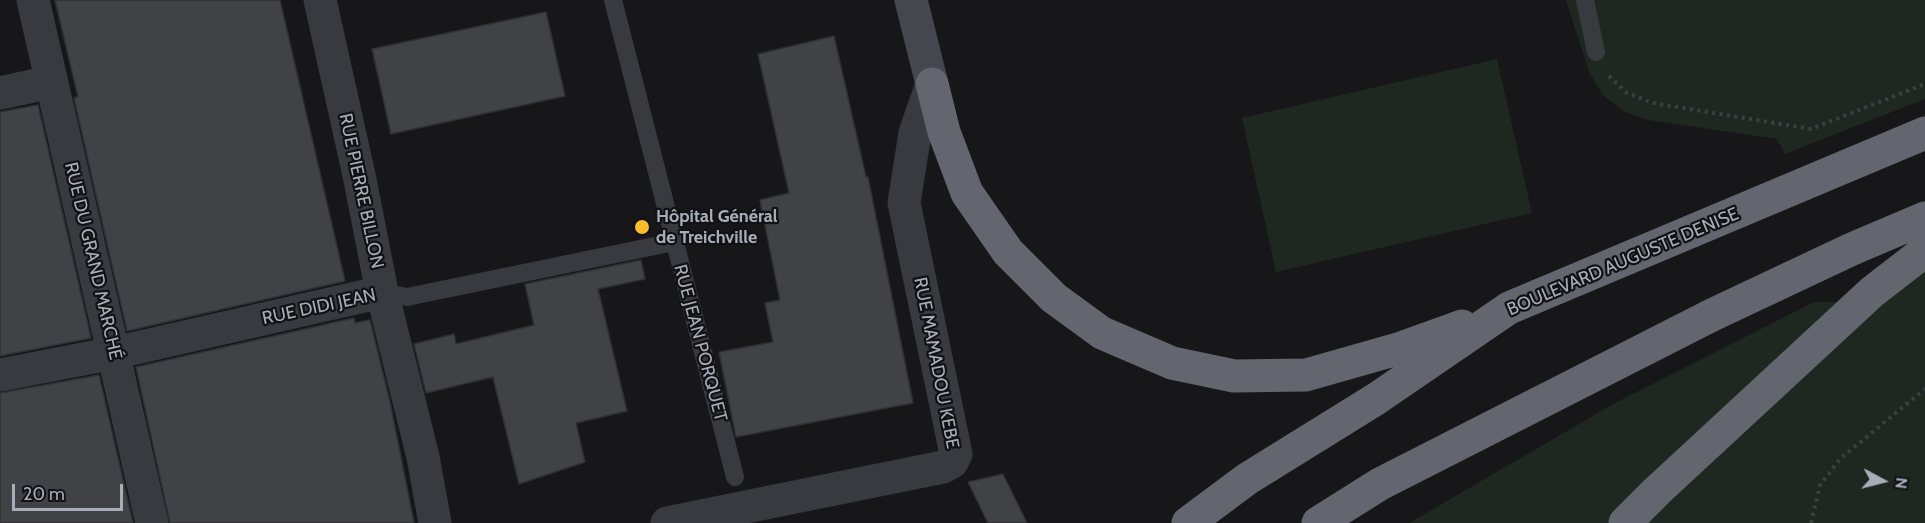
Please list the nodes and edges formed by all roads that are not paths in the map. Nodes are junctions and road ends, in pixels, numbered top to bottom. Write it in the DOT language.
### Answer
graph roads {
  1 [pos="33,0"];
  2 [pos="320,0"];
  3 [pos="613,0"];
  4 [pos="911,0"];
  5 [pos="1585,0"];
  6 [pos="1596,52"];
  7 [pos="51,82"];
  8 [pos="932,84"];
  9 [pos="0,93"];
  10 [pos="1925,133"];
  11 [pos="1925,218"];
  12 [pos="674,242"];
  13 [pos="1925,251"];
  14 [pos="382,292"];
  15 [pos="1509,308"];
  16 [pos="114,353"];
  17 [pos="0,375"];
  18 [pos="735,477"];
  19 [pos="152,523"];
  20 [pos="435,523"];
  21 [pos="667,523"];
  22 [pos="1188,523"];
  23 [pos="1318,523"];
  24 [pos="1625,523"];
  1 -- 7 [label="street, RUE DU GRAND MARCHÉ"];
  2 -- 14 [label="street, RUE PIERRE BILLON"];
  3 -- 12 [label="lane, RUE JEAN PORQUET"];
  4 -- 8 [label="street"];
  5 -- 6 [label="lane"];
  7 -- 9 [label="street"];
  7 -- 16 [label="street, RUE DU GRAND MARCHÉ"];
  8 -- 15 [label="highway"];
  8 -- 21 [label="street, RUE MAMADOU KEBE"];
  10 -- 15 [label="highway, BOULEVARD AUGUSTE DENISE"];
  11 -- 23 [label="highway"];
  12 -- 14 [label="lane, RUE DIDI JEAN"];
  12 -- 18 [label="lane, RUE JEAN PORQUET"];
  13 -- 24 [label="highway"];
  14 -- 16 [label="street, RUE DIDI JEAN"];
  14 -- 20 [label="street, RUE PIERRE BILLON"];
  15 -- 22 [label="highway, BOULEVARD AUGUSTE DENISE"];
  16 -- 17 [label="street, RUE DIDI JEAN"];
  16 -- 19 [label="street, RUE DU GRAND MARCHÉ"];
}
